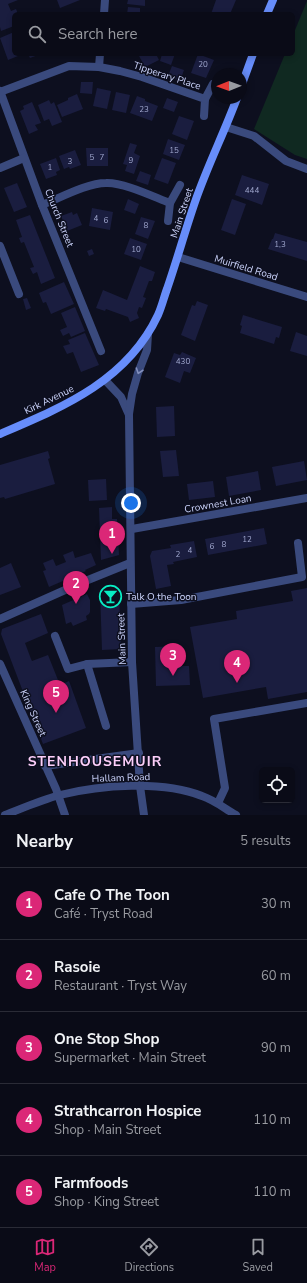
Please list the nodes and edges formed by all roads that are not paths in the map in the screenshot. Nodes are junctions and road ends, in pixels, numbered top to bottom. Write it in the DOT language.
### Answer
graph roads {
  1 [pos="105,0"];
  2 [pos="272,0"];
  3 [pos="104,12"];
  4 [pos="268,12"];
  5 [pos="100,56"];
  6 [pos="252,56"];
  7 [pos="99,67"];
  8 [pos="247,71"];
  9 [pos="211,88"];
  10 [pos="0,92"];
  11 [pos="205,99"];
  12 [pos="235,104"];
  13 [pos="204,116"];
  14 [pos="226,127"];
  15 [pos="24,158"];
  16 [pos="0,168"];
  17 [pos="307,169"];
  18 [pos="180,185"];
  19 [pos="170,203"];
  20 [pos="42,205"];
  21 [pos="168,221"];
  22 [pos="0,246"];
  23 [pos="178,257"];
  24 [pos="19,294"];
  25 [pos="307,297"];
  26 [pos="148,334"];
  27 [pos="101,351"];
  28 [pos="105,380"];
  29 [pos="129,415"];
  30 [pos="0,434"];
  31 [pos="307,498"];
  32 [pos="132,529"];
  33 [pos="298,543"];
  34 [pos="130,563"];
  35 [pos="131,604"];
  36 [pos="0,618"];
  37 [pos="54,636"];
  38 [pos="132,662"];
  39 [pos="0,664"];
  40 [pos="87,664"];
  41 [pos="307,703"];
  42 [pos="106,726"];
  43 [pos="138,752"];
  44 [pos="45,766"];
  45 [pos="140,786"];
  46 [pos="58,795"];
  47 [pos="218,803"];
  48 [pos="144,812"];
  49 [pos="5,815"];
  50 [pos="65,815"];
  51 [pos="236,815"];
  1 -- 3 [label="street"];
  2 -- 4 [label="street"];
  5 -- 7 [label="street"];
  6 -- 8 [label="street"];
  7 -- 10 [label="street, Tipperary Place"];
  7 -- 11 [label="street, Tipperary Place"];
  9 -- 11 [label="street, Tipperary Place"];
  10 -- 15 [label="street, Church Street"];
  11 -- 13 [label="street, Tipperary Place"];
  12 -- 14 [label="street, Main Street"];
  14 -- 17 [label="street"];
  14 -- 23 [label="street, Main Street"];
  15 -- 16 [label="street"];
  15 -- 20 [label="street, Church Street"];
  18 -- 19 [label="street"];
  19 -- 20 [label="street"];
  19 -- 21 [label="street"];
  20 -- 27 [label="street, Church Street"];
  22 -- 24 [label="street"];
  23 -- 25 [label="street, Muirfield Road"];
  23 -- 26 [label="street, Main Street"];
  26 -- 28 [label="street, Main Street"];
  26 -- 29 [label="street, Main Street, one-way"];
  28 -- 29 [label="street, Main Street"];
  28 -- 30 [label="street, Kirk Avenue"];
  29 -- 32 [label="street, Main Street"];
  31 -- 32 [label="street, Crownest Loan"];
  32 -- 34 [label="street, Main Street"];
  33 -- 35 [label="street"];
  34 -- 35 [label="street, Main Street"];
  34 -- 36 [label="street"];
  35 -- 38 [label="street, Main Street"];
  37 -- 40 [label="street"];
  38 -- 40 [label="street"];
  38 -- 43 [label="street, Main Street"];
  39 -- 44 [label="street, King Street"];
  40 -- 42 [label="street"];
  41 -- 47 [label="street"];
  43 -- 44 [label="street"];
  43 -- 45 [label="street, Main Street"];
  44 -- 46 [label="street, King Street"];
  45 -- 46 [label="street, Hallam Road"];
  45 -- 47 [label="street, Hallam Road"];
  45 -- 48 [label="street, Main Street"];
  46 -- 49 [label="street, Hallam Road"];
  46 -- 50 [label="street, King Street"];
  47 -- 51 [label="street, Hallam Road"];
}
